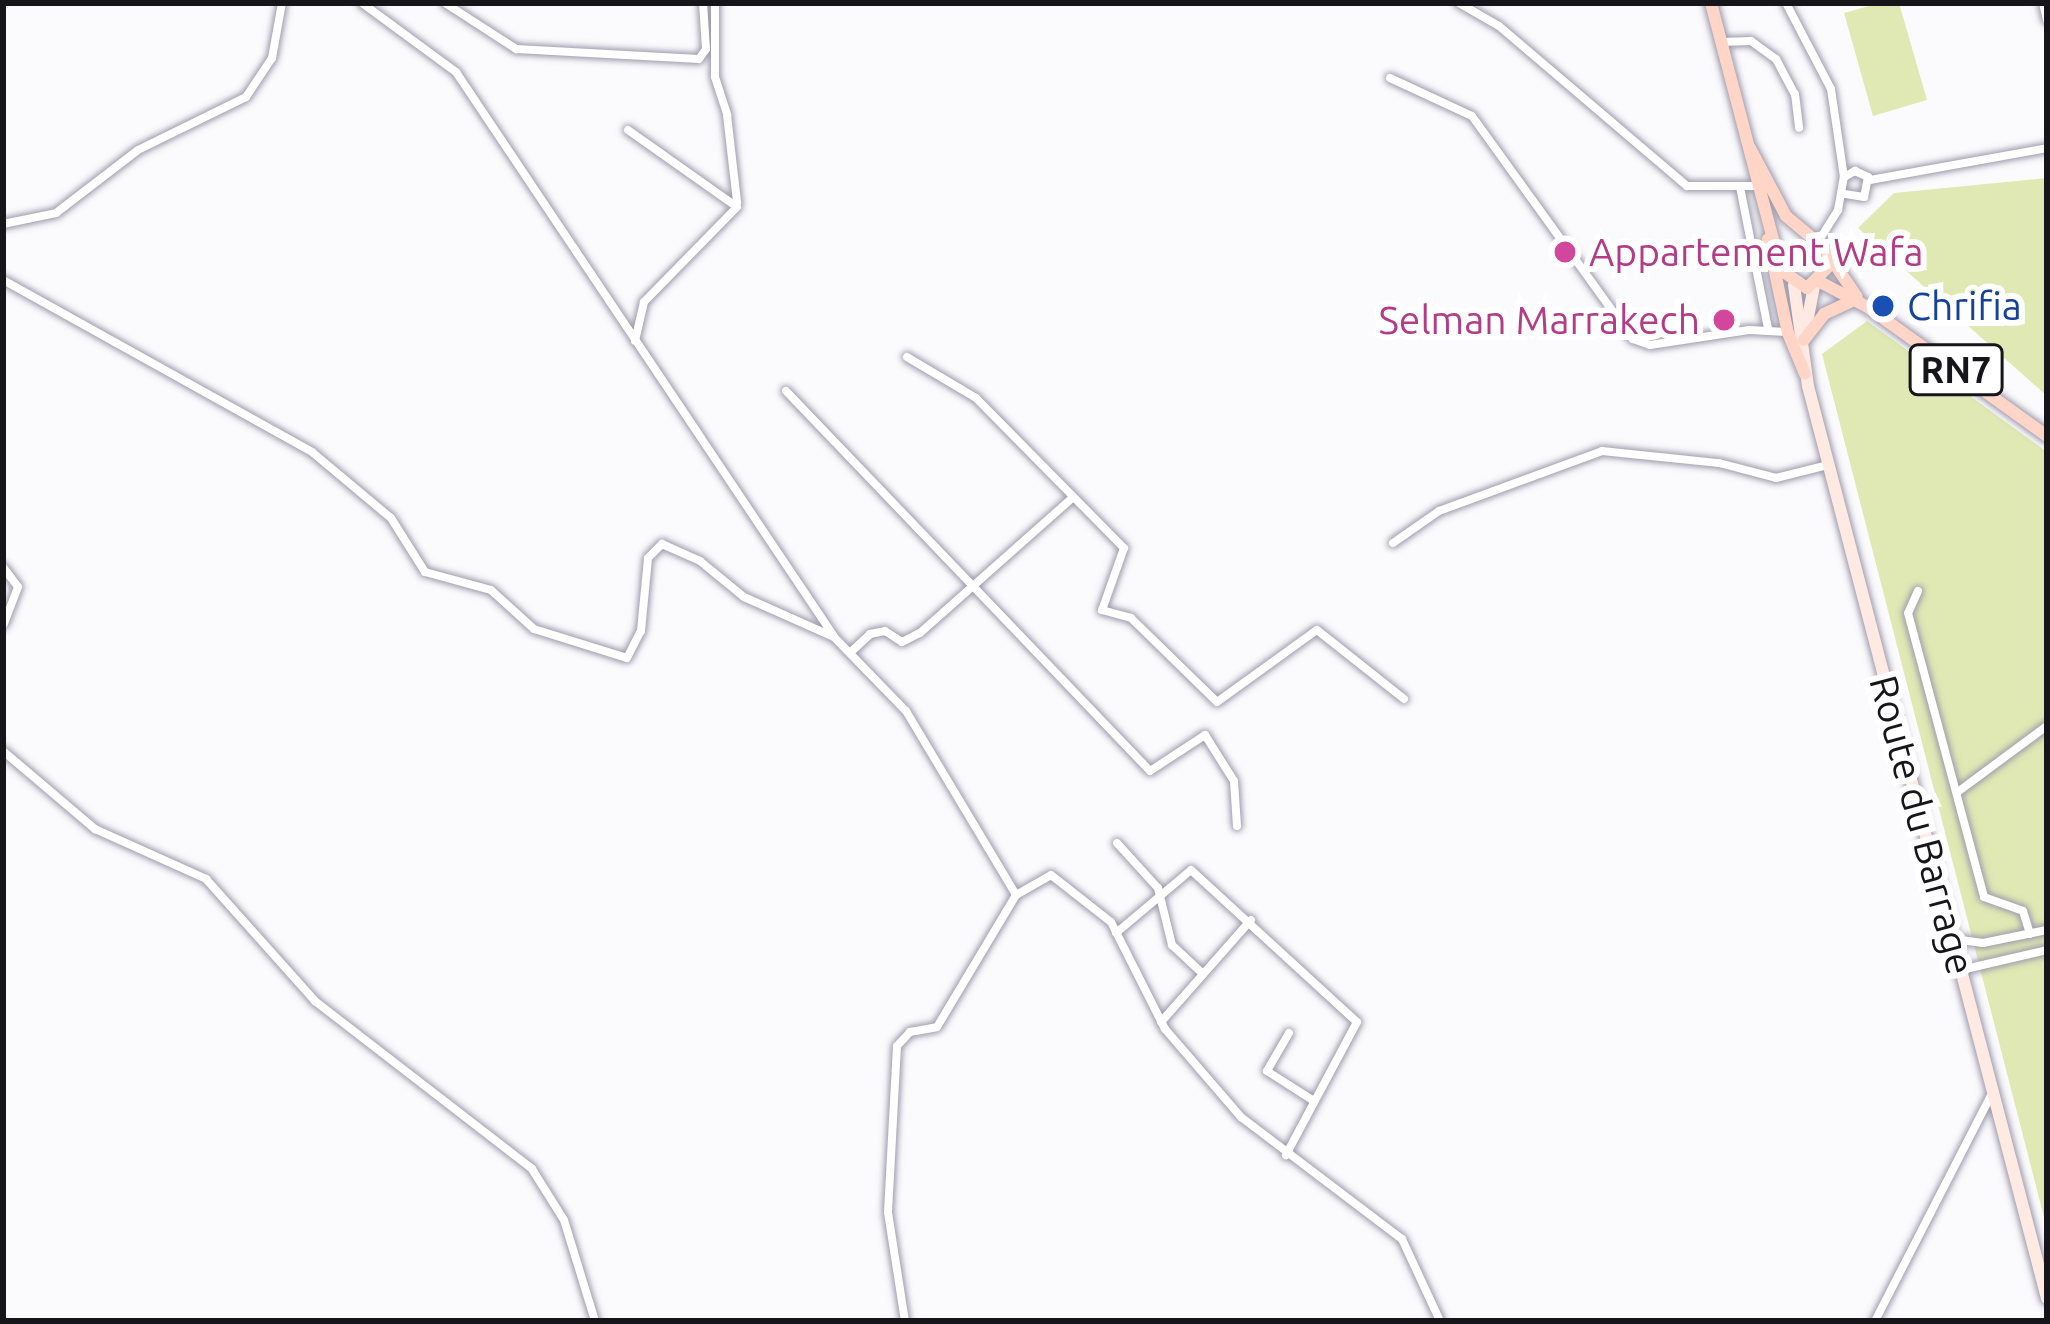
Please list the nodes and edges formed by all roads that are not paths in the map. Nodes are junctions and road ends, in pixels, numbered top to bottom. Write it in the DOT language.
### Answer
graph roads {
  1 [pos="282,3"];
  2 [pos="362,3"];
  3 [pos="445,3"];
  4 [pos="703,3"];
  5 [pos="715,3"];
  6 [pos="1459,3"];
  7 [pos="1711,3"];
  8 [pos="1786,3"];
  9 [pos="2043,3"];
  10 [pos="2047,20"];
  11 [pos="1721,42"];
  12 [pos="1390,78"];
  13 [pos="1799,128"];
  14 [pos="628,130"];
  15 [pos="1747,142"];
  16 [pos="2047,148"];
  17 [pos="1844,177"];
  18 [pos="1870,181"];
  19 [pos="1746,187"];
  20 [pos="1848,197"];
  21 [pos="736,202"];
  22 [pos="1762,208"];
  23 [pos="3,224"];
  24 [pos="1811,240"];
  25 [pos="1781,255"];
  26 [pos="1829,266"];
  27 [pos="3,280"];
  28 [pos="1817,284"];
  29 [pos="1794,285"];
  30 [pos="1860,303"];
  31 [pos="1768,329"];
  32 [pos="1787,333"];
  33 [pos="635,343"];
  34 [pos="1803,345"];
  35 [pos="908,357"];
  36 [pos="1805,374"];
  37 [pos="786,391"];
  38 [pos="2047,436"];
  39 [pos="1828,465"];
  40 [pos="1071,499"];
  41 [pos="1393,543"];
  42 [pos="3,566"];
  43 [pos="972,585"];
  44 [pos="1918,591"];
  45 [pos="4,624"];
  46 [pos="834,637"];
  47 [pos="852,650"];
  48 [pos="1404,699"];
  49 [pos="2047,726"];
  50 [pos="3,751"];
  51 [pos="1959,791"];
  52 [pos="1237,826"];
  53 [pos="1117,842"];
  54 [pos="1016,895"];
  55 [pos="1162,897"];
  56 [pos="1251,920"];
  57 [pos="2047,930"];
  58 [pos="1116,933"];
  59 [pos="2030,934"];
  60 [pos="1952,939"];
  61 [pos="2047,950"];
  62 [pos="1960,970"];
  63 [pos="1202,973"];
  64 [pos="1161,1022"];
  65 [pos="1289,1033"];
  66 [pos="1993,1093"];
  67 [pos="1314,1101"];
  68 [pos="1286,1155"];
  69 [pos="2047,1298"];
  70 [pos="595,1321"];
  71 [pos="905,1321"];
  72 [pos="1440,1321"];
  73 [pos="1875,1321"];
  1 -- 23 [label="street"];
  2 -- 33 [label="street"];
  3 -- 4 [label="street"];
  5 -- 21 [label="street"];
  6 -- 19 [label="street"];
  7 -- 11 [label="main road, RN7"];
  8 -- 17 [label="street"];
  9 -- 10 [label="street"];
  11 -- 13 [label="street"];
  11 -- 15 [label="main road, RN7"];
  12 -- 31 [label="street"];
  14 -- 21 [label="street"];
  15 -- 19 [label="main road, RN7"];
  15 -- 24 [label="main road, RN7"];
  16 -- 18 [label="street"];
  17 -- 18 [label="street"];
  17 -- 20 [label="street"];
  18 -- 20 [label="street"];
  19 -- 22 [label="main road, RN7"];
  19 -- 31 [label="street"];
  20 -- 24 [label="street"];
  21 -- 33 [label="street"];
  22 -- 25 [label="main road, RN7"];
  22 -- 32 [label="main road"];
  24 -- 25 [label="main road"];
  24 -- 26 [label="main road, RN7"];
  25 -- 29 [label="main road, RN7"];
  26 -- 28 [label="main road"];
  26 -- 30 [label="main road, RN7"];
  27 -- 46 [label="street"];
  28 -- 29 [label="main road, RN7"];
  28 -- 30 [label="main road, RN7"];
  28 -- 34 [label="main road, Route du Barrage"];
  29 -- 34 [label="main road, Route du Barrage"];
  30 -- 34 [label="main road"];
  30 -- 38 [label="main road, RN7"];
  31 -- 32 [label="street"];
  32 -- 36 [label="main road"];
  33 -- 46 [label="street"];
  34 -- 36 [label="main road, Route du Barrage"];
  35 -- 40 [label="street"];
  36 -- 39 [label="main road, Route du Barrage"];
  37 -- 43 [label="street"];
  39 -- 41 [label="street"];
  39 -- 60 [label="main road, Route du Barrage"];
  40 -- 43 [label="street"];
  40 -- 48 [label="street"];
  42 -- 45 [label="street"];
  43 -- 47 [label="street"];
  43 -- 52 [label="street"];
  44 -- 51 [label="street"];
  46 -- 47 [label="street"];
  47 -- 54 [label="street"];
  49 -- 51 [label="street"];
  50 -- 70 [label="street"];
  51 -- 59 [label="street"];
  53 -- 55 [label="street"];
  54 -- 58 [label="street"];
  54 -- 71 [label="street"];
  55 -- 56 [label="street"];
  55 -- 58 [label="street"];
  55 -- 63 [label="street"];
  56 -- 63 [label="street"];
  56 -- 67 [label="street"];
  57 -- 59 [label="street"];
  58 -- 64 [label="street"];
  59 -- 60 [label="street"];
  60 -- 62 [label="main road, Route du Barrage"];
  61 -- 62 [label="street"];
  62 -- 66 [label="main road, Route du Barrage"];
  63 -- 64 [label="street"];
  64 -- 68 [label="street"];
  65 -- 67 [label="street"];
  66 -- 69 [label="main road, Route du Barrage"];
  66 -- 73 [label="street"];
  67 -- 68 [label="street"];
  68 -- 72 [label="street"];
}
